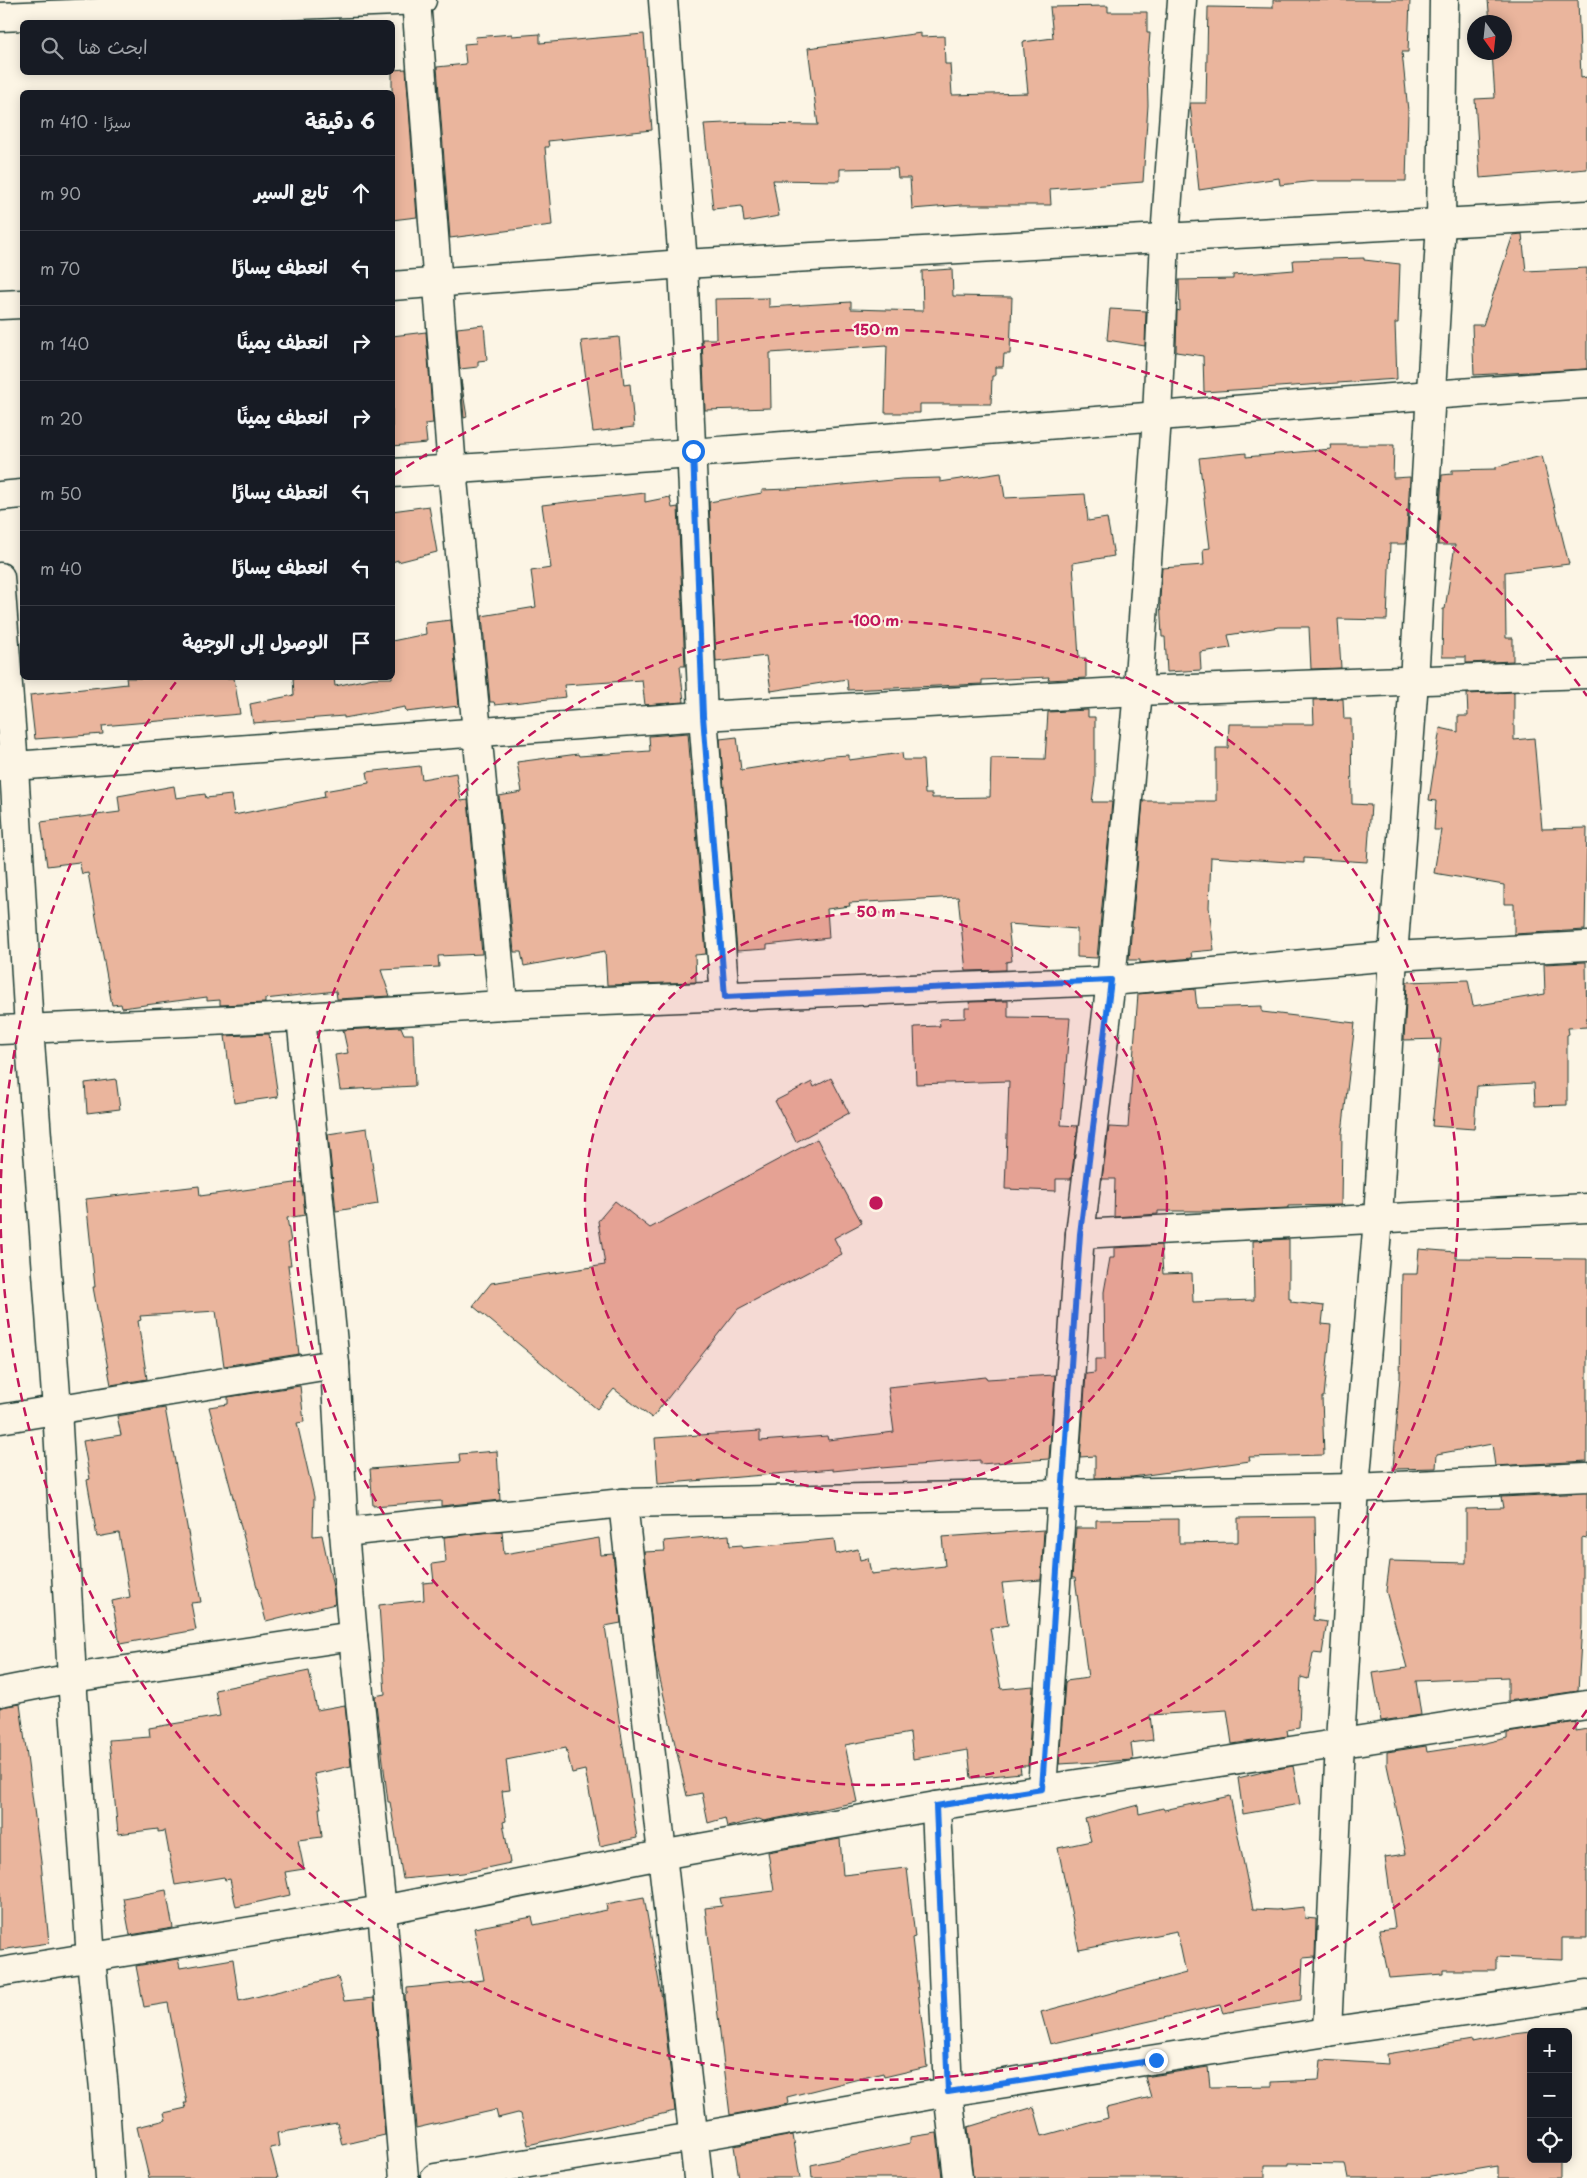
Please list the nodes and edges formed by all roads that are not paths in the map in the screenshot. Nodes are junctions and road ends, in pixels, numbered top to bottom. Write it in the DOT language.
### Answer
graph roads {
  1 [pos="416,0"];
  2 [pos="422,0"];
  3 [pos="663,0"];
  4 [pos="1182,0"];
  5 [pos="1444,0"];
  6 [pos="0,17"];
  7 [pos="1587,215"];
  8 [pos="1441,222"];
  9 [pos="1165,238"];
  10 [pos="684,264"];
  11 [pos="438,284"];
  12 [pos="395,286"];
  13 [pos="20,304"];
  14 [pos="0,305"];
  15 [pos="1587,384"];
  16 [pos="1430,394"];
  17 [pos="1157,417"];
  18 [pos="693,451"];
  19 [pos="452,469"];
  20 [pos="395,473"];
  21 [pos="20,494"];
  22 [pos="0,496"];
  23 [pos="0,577"];
  24 [pos="1587,674"];
  25 [pos="1414,681"];
  26 [pos="1138,690"];
  27 [pos="703,716"];
  28 [pos="478,733"];
  29 [pos="7,767"];
  30 [pos="1587,946"];
  31 [pos="1393,956"];
  32 [pos="1111,980"];
  33 [pos="725,997"];
  34 [pos="503,1005"];
  35 [pos="301,1018"];
  36 [pos="29,1028"];
  37 [pos="0,1030"];
  38 [pos="1587,1208"];
  39 [pos="1378,1219"];
  40 [pos="1080,1234"];
  41 [pos="335,1364"];
  42 [pos="57,1409"];
  43 [pos="0,1419"];
  44 [pos="1587,1477"];
  45 [pos="1355,1488"];
  46 [pos="1062,1494"];
  47 [pos="622,1502"];
  48 [pos="344,1532"];
  49 [pos="352,1636"];
  50 [pos="72,1678"];
  51 [pos="0,1692"];
  52 [pos="1587,1705"];
  53 [pos="1340,1742"];
  54 [pos="1042,1789"];
  55 [pos="936,1806"];
  56 [pos="662,1855"];
  57 [pos="382,1910"];
  58 [pos="92,1959"];
  59 [pos="0,1972"];
  60 [pos="1587,1994"];
  61 [pos="1327,2032"];
  62 [pos="948,2092"];
  63 [pos="694,2137"];
  64 [pos="110,2178"];
  65 [pos="404,2178"];
  66 [pos="435,2178"];
  67 [pos="698,2178"];
  68 [pos="958,2178"];
  1 -- 2 [label="street"];
  1 -- 6 [label="street"];
  1 -- 11 [label="street"];
  3 -- 10 [label="street"];
  4 -- 9 [label="street"];
  5 -- 8 [label="street"];
  7 -- 8 [label="street"];
  8 -- 9 [label="street"];
  8 -- 16 [label="street"];
  9 -- 10 [label="street"];
  9 -- 17 [label="street"];
  10 -- 11 [label="street"];
  10 -- 18 [label="street"];
  11 -- 12 [label="street"];
  11 -- 19 [label="street"];
  13 -- 14 [label="street"];
  15 -- 16 [label="street"];
  16 -- 17 [label="street"];
  16 -- 25 [label="street"];
  17 -- 18 [label="street"];
  17 -- 26 [label="street"];
  18 -- 19 [label="street"];
  18 -- 27 [label="street"];
  19 -- 20 [label="street"];
  19 -- 28 [label="street"];
  21 -- 22 [label="street"];
  23 -- 29 [label="street"];
  24 -- 25 [label="street"];
  25 -- 26 [label="street"];
  25 -- 31 [label="street"];
  26 -- 27 [label="street"];
  26 -- 32 [label="street"];
  27 -- 28 [label="street"];
  27 -- 33 [label="street"];
  28 -- 29 [label="street"];
  28 -- 34 [label="street"];
  29 -- 36 [label="street"];
  30 -- 31 [label="street"];
  31 -- 32 [label="street"];
  31 -- 39 [label="street"];
  32 -- 33 [label="street"];
  32 -- 40 [label="street"];
  33 -- 34 [label="street"];
  34 -- 35 [label="street"];
  35 -- 36 [label="street"];
  35 -- 41 [label="street"];
  36 -- 37 [label="street"];
  36 -- 42 [label="street"];
  38 -- 39 [label="street"];
  39 -- 40 [label="street"];
  39 -- 45 [label="street"];
  40 -- 46 [label="street"];
  41 -- 42 [label="street"];
  41 -- 48 [label="street"];
  42 -- 43 [label="street"];
  42 -- 50 [label="street"];
  44 -- 45 [label="street"];
  45 -- 46 [label="street"];
  45 -- 53 [label="street"];
  46 -- 47 [label="street"];
  46 -- 54 [label="street"];
  47 -- 48 [label="street"];
  47 -- 56 [label="street"];
  48 -- 49 [label="street"];
  49 -- 50 [label="street"];
  49 -- 57 [label="street"];
  50 -- 51 [label="street"];
  50 -- 58 [label="street"];
  52 -- 53 [label="street"];
  53 -- 54 [label="street"];
  53 -- 61 [label="street"];
  54 -- 55 [label="street"];
  55 -- 56 [label="street"];
  55 -- 62 [label="street"];
  56 -- 57 [label="street"];
  56 -- 63 [label="street"];
  57 -- 58 [label="street"];
  57 -- 65 [label="street"];
  58 -- 59 [label="street"];
  58 -- 64 [label="street"];
  60 -- 61 [label="street"];
  61 -- 62 [label="street"];
  62 -- 63 [label="street"];
  62 -- 68 [label="street"];
  63 -- 66 [label="street"];
  63 -- 67 [label="street"];
}
